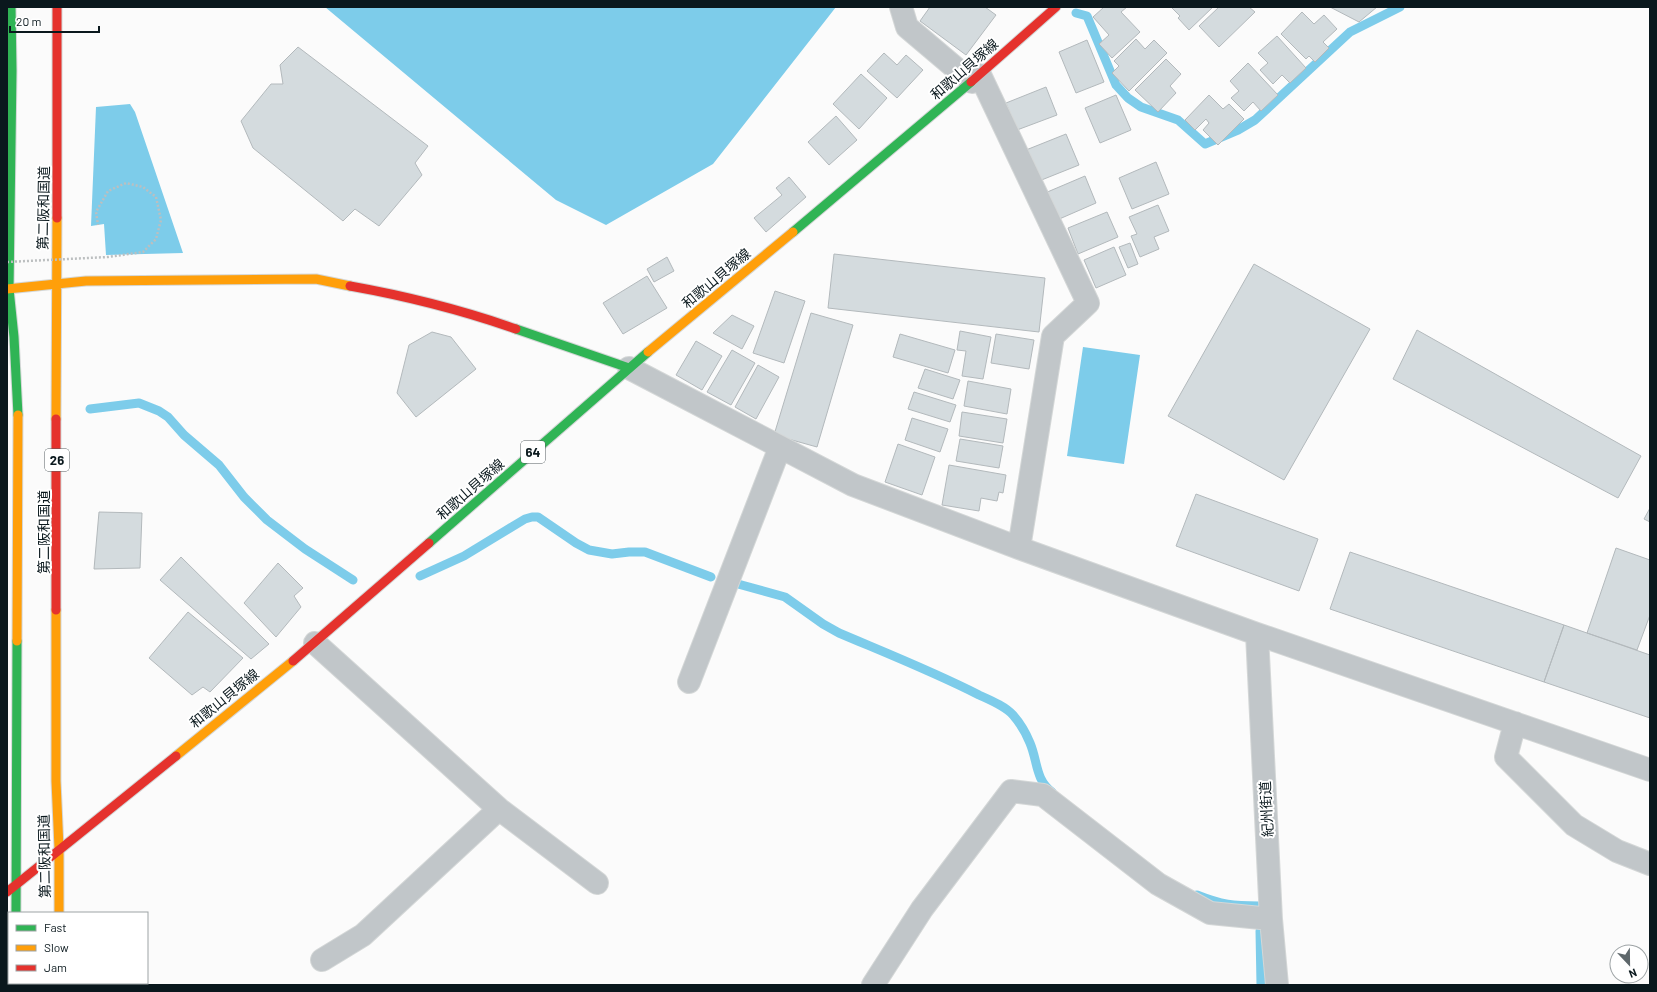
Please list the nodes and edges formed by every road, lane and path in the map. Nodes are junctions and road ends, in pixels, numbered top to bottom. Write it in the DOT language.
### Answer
graph roads {
  1 [pos="11,7"];
  2 [pos="57,7"];
  3 [pos="901,7"];
  4 [pos="1056,7"];
  5 [pos="976,78"];
  6 [pos="98,225"];
  7 [pos="7,262"];
  8 [pos="56,285"];
  9 [pos="8,289"];
  10 [pos="630,368"];
  11 [pos="780,446"];
  12 [pos="1020,548"];
  13 [pos="1257,634"];
  14 [pos="315,643"];
  15 [pos="689,682"];
  16 [pos="1515,723"];
  17 [pos="1650,770"];
  18 [pos="499,809"];
  19 [pos="59,848"];
  20 [pos="1650,864"];
  21 [pos="597,883"];
  22 [pos="16,884"];
  23 [pos="7,892"];
  24 [pos="16,912"];
  25 [pos="59,912"];
  26 [pos="1271,919"];
  27 [pos="322,960"];
  28 [pos="873,985"];
  29 [pos="1277,985"];
  1 -- 9 [label="main road, 第二阪和国道"];
  2 -- 8 [label="main road, 第二阪和国道 / 26"];
  3 -- 5 [label="street"];
  4 -- 5 [label="main road, 和歌山貝塚線 / 64"];
  5 -- 10 [label="main road, 和歌山貝塚線 / 64"];
  5 -- 12 [label="street"];
  6 -- 7 [label="path, bridge"];
  8 -- 9 [label="main road"];
  8 -- 10 [label="main road"];
  8 -- 19 [label="main road, 第二阪和国道 / 26"];
  9 -- 22 [label="main road, 第二阪和国道"];
  10 -- 11 [label="street"];
  10 -- 14 [label="main road, 和歌山貝塚線 / 64"];
  11 -- 12 [label="street"];
  11 -- 15 [label="street"];
  12 -- 13 [label="street"];
  13 -- 16 [label="street"];
  13 -- 26 [label="street, 紀州街道"];
  14 -- 18 [label="street"];
  14 -- 19 [label="main road, 和歌山貝塚線 / 64"];
  16 -- 17 [label="street"];
  16 -- 20 [label="street"];
  18 -- 21 [label="street"];
  18 -- 27 [label="street"];
  19 -- 22 [label="main road, 和歌山貝塚線 / 64"];
  19 -- 25 [label="main road, 第二阪和国道 / 26"];
  22 -- 23 [label="main road, 和歌山貝塚線 / 64"];
  22 -- 24 [label="main road, 第二阪和国道"];
  26 -- 28 [label="street"];
  26 -- 29 [label="street, 紀州街道"];
}
